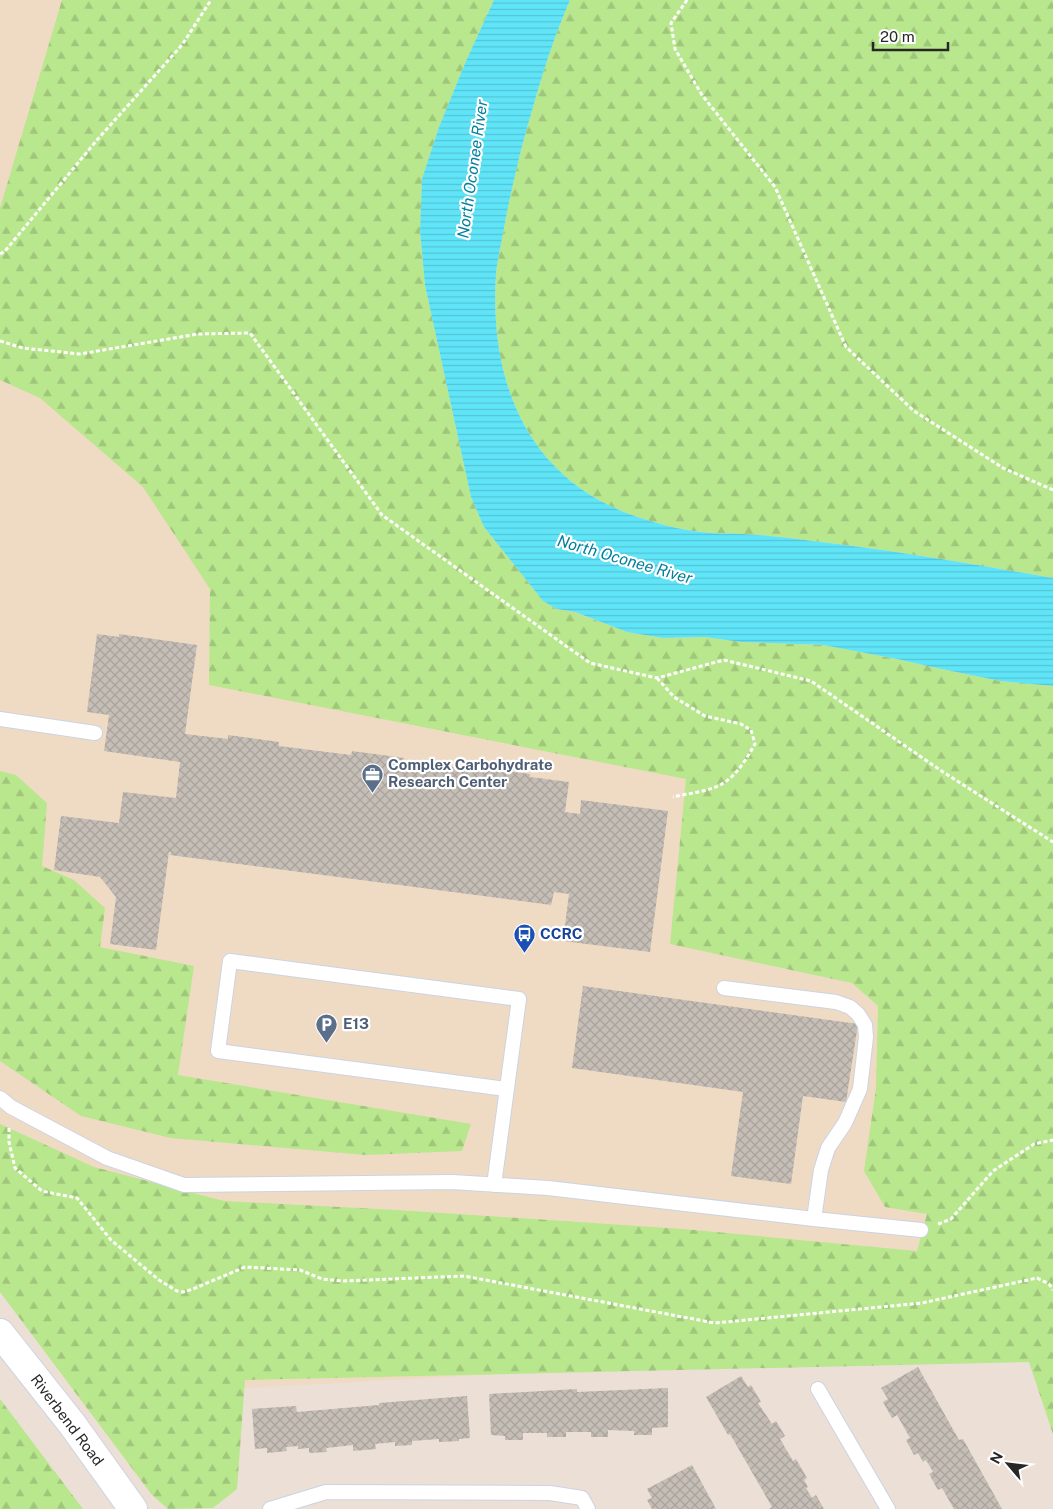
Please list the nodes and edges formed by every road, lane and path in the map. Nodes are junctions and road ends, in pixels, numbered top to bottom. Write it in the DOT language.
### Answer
graph roads {
  1 [pos="211,0"];
  2 [pos="687,0"];
  3 [pos="0,254"];
  4 [pos="0,340"];
  5 [pos="1053,490"];
  6 [pos="658,678"];
  7 [pos="0,719"];
  8 [pos="95,733"];
  9 [pos="673,796"];
  10 [pos="1053,842"];
  11 [pos="724,988"];
  12 [pos="506,1089"];
  13 [pos="5,1102"];
  14 [pos="1053,1140"];
  15 [pos="494,1185"];
  16 [pos="814,1220"];
  17 [pos="921,1230"];
  18 [pos="1053,1290"];
  19 [pos="0,1333"];
  20 [pos="818,1389"];
  21 [pos="133,1509"];
  22 [pos="270,1509"];
  23 [pos="588,1509"];
  24 [pos="888,1509"];
  1 -- 3 [label="path"];
  2 -- 5 [label="path"];
  4 -- 6 [label="path"];
  6 -- 9 [label="path"];
  6 -- 10 [label="path"];
  7 -- 8 [label="lane"];
  11 -- 16 [label="lane"];
  12 -- 12 [label="lane"];
  12 -- 15 [label="lane"];
  13 -- 15 [label="lane"];
  13 -- 18 [label="path"];
  14 -- 17 [label="path"];
  15 -- 16 [label="lane"];
  16 -- 17 [label="lane"];
  19 -- 21 [label="street, Riverbend Road"];
  20 -- 24 [label="lane"];
  22 -- 23 [label="lane"];
}
